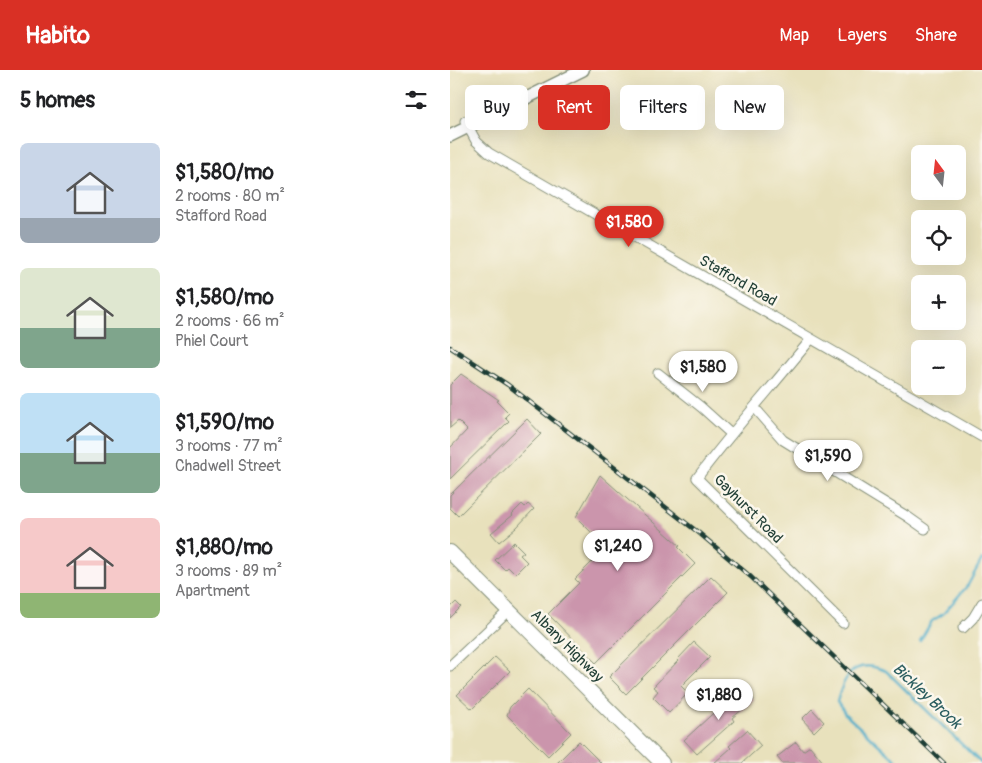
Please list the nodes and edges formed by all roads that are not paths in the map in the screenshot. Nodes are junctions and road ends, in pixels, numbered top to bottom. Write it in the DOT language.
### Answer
graph roads {
  1 [pos="568,70"];
  2 [pos="583,70"];
  3 [pos="528,91"];
  4 [pos="528,96"];
  5 [pos="465,125"];
  6 [pos="465,125"];
  7 [pos="450,129"];
  8 [pos="470,130"];
  9 [pos="450,136"];
  10 [pos="811,339"];
  11 [pos="658,374"];
  12 [pos="755,408"];
  13 [pos="731,434"];
  14 [pos="982,437"];
  15 [pos="926,529"];
  16 [pos="450,552"];
  17 [pos="450,561"];
  18 [pos="982,603"];
  19 [pos="506,613"];
  20 [pos="843,623"];
  21 [pos="963,628"];
  22 [pos="450,666"];
  23 [pos="652,763"];
  24 [pos="662,763"];
  1 -- 3 [label="main road"];
  2 -- 4 [label="main road"];
  5 -- 7 [label="main road"];
  6 -- 9 [label="main road"];
  8 -- 10 [label="street, Stafford Road"];
  10 -- 12 [label="street, Gayhurst Road"];
  10 -- 14 [label="street, Stafford Road"];
  11 -- 13 [label="street"];
  12 -- 13 [label="street, Gayhurst Road"];
  12 -- 15 [label="street"];
  13 -- 20 [label="street, Gayhurst Road"];
  16 -- 19 [label="highway, Albany Highway"];
  17 -- 19 [label="highway, Albany Highway"];
  18 -- 21 [label="street"];
  19 -- 22 [label="street"];
  19 -- 23 [label="highway, Albany Highway"];
  19 -- 24 [label="highway, Albany Highway"];
}
